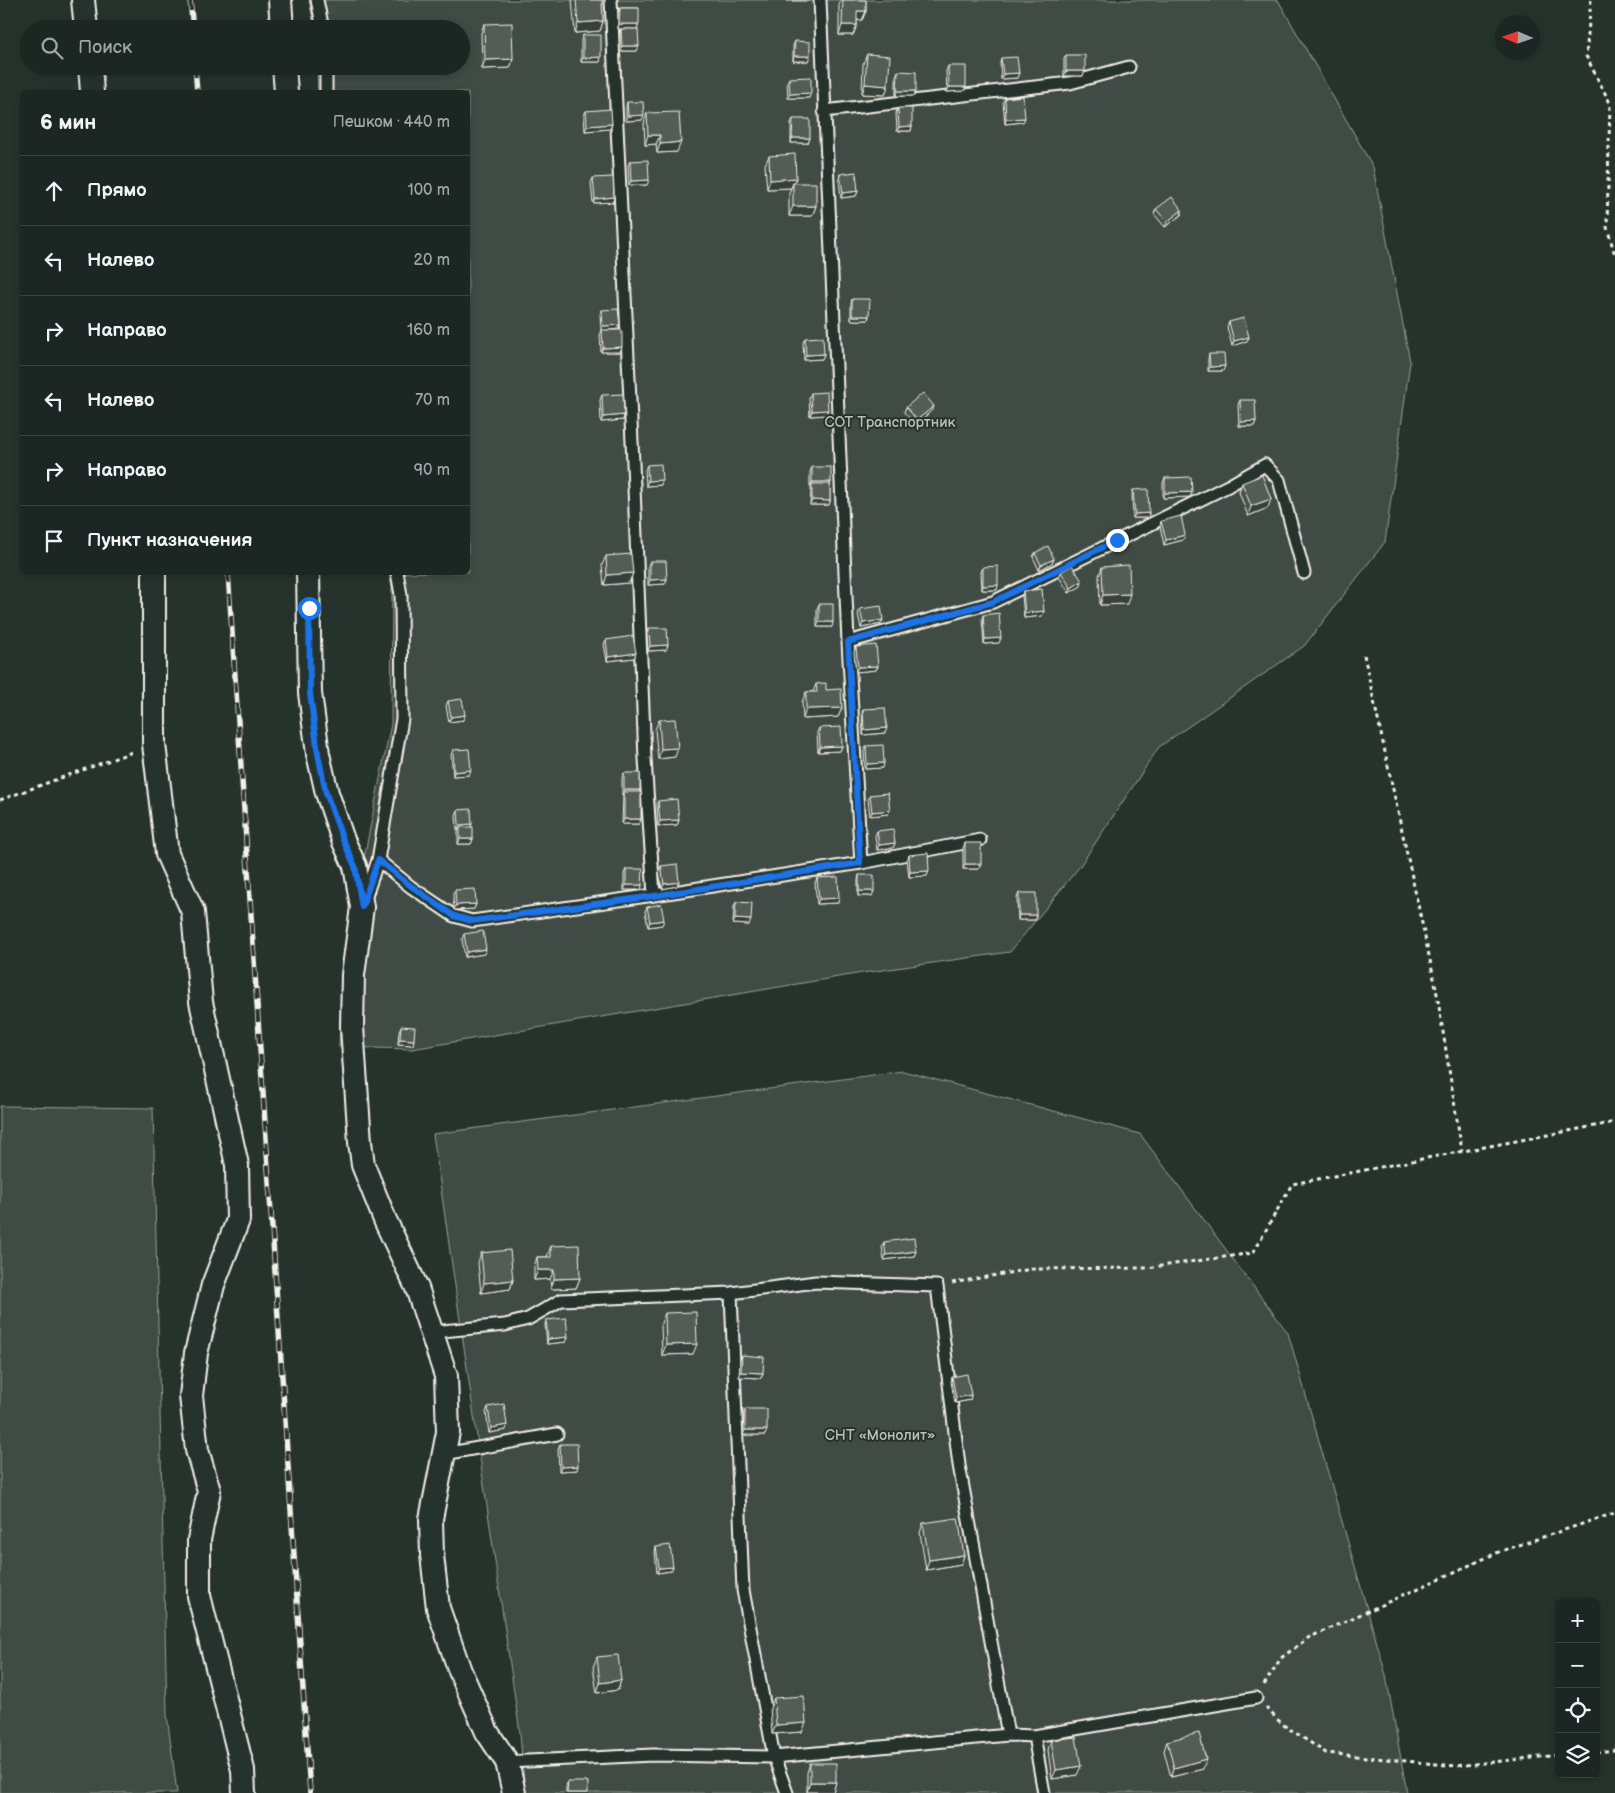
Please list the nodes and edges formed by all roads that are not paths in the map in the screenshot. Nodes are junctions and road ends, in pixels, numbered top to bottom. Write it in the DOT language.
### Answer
graph roads {
  1 [pos="83,0"];
  2 [pos="280,0"];
  3 [pos="317,0"];
  4 [pos="611,0"];
  5 [pos="820,0"];
  6 [pos="85,20"];
  7 [pos="281,20"];
  8 [pos="322,20"];
  9 [pos="1129,67"];
  10 [pos="91,75"];
  11 [pos="285,75"];
  12 [pos="326,75"];
  13 [pos="92,90"];
  14 [pos="286,90"];
  15 [pos="326,90"];
  16 [pos="824,111"];
  17 [pos="1304,572"];
  18 [pos="154,575"];
  19 [pos="308,575"];
  20 [pos="398,575"];
  21 [pos="848,642"];
  22 [pos="980,840"];
  23 [pos="378,860"];
  24 [pos="860,863"];
  25 [pos="654,896"];
  26 [pos="362,907"];
  27 [pos="731,1293"];
  28 [pos="432,1332"];
  29 [pos="558,1434"];
  30 [pos="444,1454"];
  31 [pos="1256,1698"];
  32 [pos="1008,1735"];
  33 [pos="1034,1736"];
  34 [pos="774,1758"];
  35 [pos="506,1762"];
  36 [pos="244,1793"];
  37 [pos="514,1793"];
  38 [pos="787,1793"];
  39 [pos="1044,1793"];
  1 -- 6 [label="street"];
  2 -- 7 [label="street"];
  3 -- 8 [label="lane"];
  4 -- 25 [label="lane"];
  5 -- 16 [label="lane"];
  9 -- 16 [label="lane"];
  10 -- 13 [label="street"];
  11 -- 14 [label="street"];
  12 -- 15 [label="lane"];
  16 -- 21 [label="lane"];
  17 -- 21 [label="lane"];
  18 -- 36 [label="street"];
  19 -- 26 [label="street"];
  20 -- 23 [label="lane"];
  21 -- 24 [label="lane"];
  22 -- 24 [label="lane"];
  23 -- 25 [label="lane"];
  23 -- 26 [label="lane"];
  24 -- 25 [label="lane"];
  26 -- 28 [label="street"];
  27 -- 28 [label="lane"];
  27 -- 32 [label="lane"];
  27 -- 34 [label="lane"];
  28 -- 30 [label="street"];
  29 -- 30 [label="lane"];
  30 -- 35 [label="street"];
  31 -- 33 [label="lane"];
  32 -- 33 [label="lane"];
  32 -- 34 [label="lane"];
  33 -- 39 [label="lane"];
  34 -- 35 [label="lane"];
  34 -- 38 [label="lane"];
  35 -- 37 [label="street"];
}
